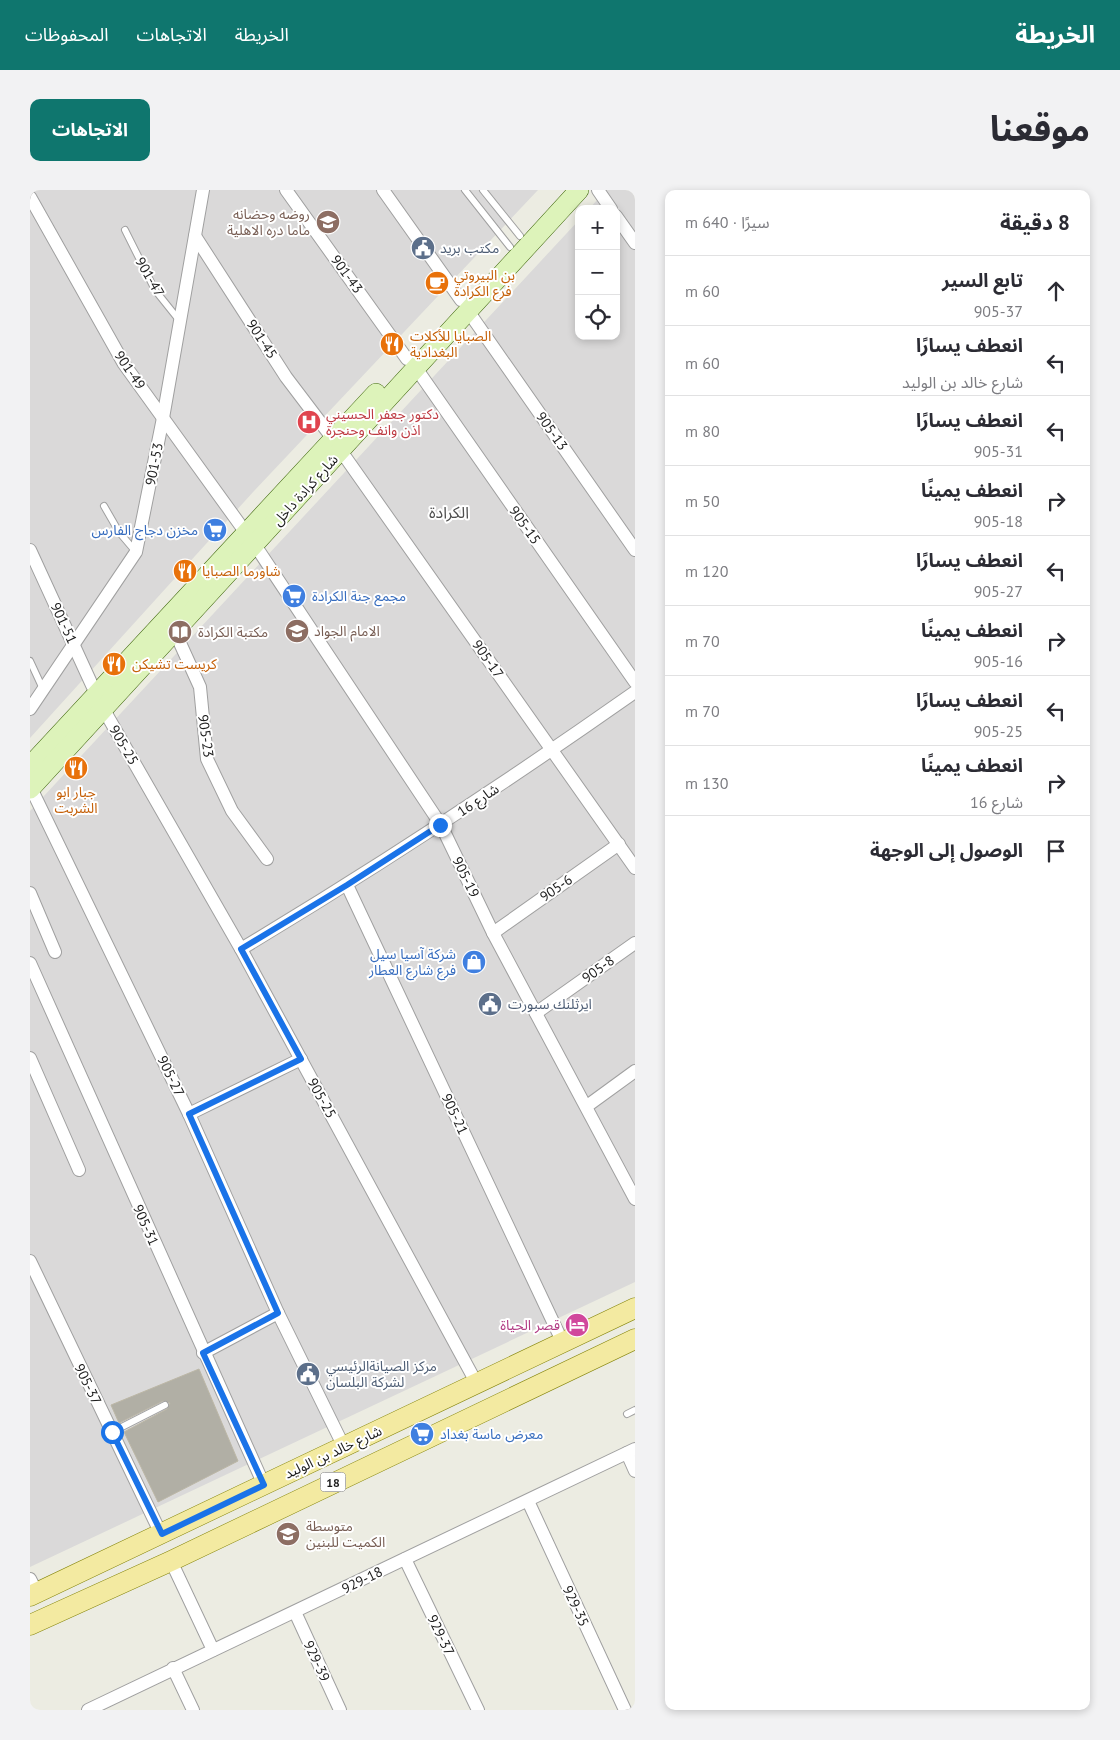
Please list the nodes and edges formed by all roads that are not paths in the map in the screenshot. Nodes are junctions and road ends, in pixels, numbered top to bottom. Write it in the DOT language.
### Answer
graph roads {
  1 [pos="203,190"];
  2 [pos="286,190"];
  3 [pos="383,190"];
  4 [pos="465,190"];
  5 [pos="484,190"];
  6 [pos="563,190"];
  7 [pos="579,190"];
  8 [pos="598,190"];
  9 [pos="30,197"];
  10 [pos="608,205"];
  11 [pos="620,222"];
  12 [pos="125,230"];
  13 [pos="195,236"];
  14 [pos="515,241"];
  15 [pos="635,243"];
  16 [pos="464,306"];
  17 [pos="180,321"];
  18 [pos="412,363"];
  19 [pos="163,418"];
  20 [pos="337,445"];
  21 [pos="104,506"];
  22 [pos="251,539"];
  23 [pos="30,550"];
  24 [pos="635,550"];
  25 [pos="136,552"];
  26 [pos="175,632"];
  27 [pos="73,642"];
  28 [pos="30,661"];
  29 [pos="635,682"];
  30 [pos="43,689"];
  31 [pos="635,692"];
  32 [pos="101,703"];
  33 [pos="30,709"];
  34 [pos="553,750"];
  35 [pos="30,766"];
  36 [pos="31,789"];
  37 [pos="440,825"];
  38 [pos="619,844"];
  39 [pos="268,859"];
  40 [pos="635,868"];
  41 [pos="347,885"];
  42 [pos="30,894"];
  43 [pos="493,932"];
  44 [pos="635,942"];
  45 [pos="241,949"];
  46 [pos="55,952"];
  47 [pos="30,963"];
  48 [pos="536,1013"];
  49 [pos="30,1058"];
  50 [pos="301,1059"];
  51 [pos="635,1071"];
  52 [pos="587,1106"];
  53 [pos="189,1114"];
  54 [pos="79,1170"];
  55 [pos="634,1194"];
  56 [pos="30,1261"];
  57 [pos="34,1286"];
  58 [pos="635,1308"];
  59 [pos="278,1313"];
  60 [pos="635,1339"];
  61 [pos="563,1343"];
  62 [pos="203,1353"];
  63 [pos="477,1384"];
  64 [pos="165,1405"];
  65 [pos="635,1410"];
  66 [pos="627,1414"];
  67 [pos="112,1432"];
  68 [pos="344,1447"];
  69 [pos="631,1451"];
  70 [pos="635,1471"];
  71 [pos="264,1485"];
  72 [pos="528,1501"];
  73 [pos="162,1534"];
  74 [pos="405,1559"];
  75 [pos="171,1561"];
  76 [pos="32,1589"];
  77 [pos="295,1612"];
  78 [pos="30,1625"];
  79 [pos="213,1650"];
  80 [pos="173,1668"];
  81 [pos="88,1710"];
  82 [pos="193,1710"];
  83 [pos="340,1710"];
  84 [pos="478,1710"];
  85 [pos="625,1710"];
  1 -- 13 [label="street, 901-53"];
  2 -- 18 [label="street, 901-43"];
  3 -- 16 [label="street, 905-13"];
  4 -- 14 [label="lane"];
  5 -- 14 [label="lane"];
  6 -- 14 [label="main road, شارع كرادة داخل"];
  7 -- 16 [label="main road, شارع كرادة داخل"];
  8 -- 10 [label="street"];
  9 -- 19 [label="street, 901-49"];
  11 -- 15 [label="street"];
  12 -- 17 [label="lane, 901-47"];
  13 -- 17 [label="street, 901-53"];
  13 -- 20 [label="street, 901-45"];
  14 -- 16 [label="main road, شارع كرادة داخل"];
  16 -- 18 [label="main road, شارع كرادة داخل"];
  16 -- 24 [label="street, 905-13"];
  17 -- 19 [label="street, 901-53"];
  18 -- 20 [label="main road, شارع كرادة داخل"];
  18 -- 29 [label="street, 905-15"];
  19 -- 22 [label="street, 901-49"];
  19 -- 25 [label="street, 901-53"];
  20 -- 22 [label="main road, شارع كرادة داخل"];
  20 -- 34 [label="street, 905-17"];
  21 -- 25 [label="lane"];
  22 -- 26 [label="main road, شارع كرادة داخل"];
  22 -- 32 [label="main road, شارع كرادة داخل"];
  22 -- 37 [label="street, 905-19"];
  23 -- 27 [label="street, 901-51"];
  25 -- 27 [label="street, 901-53"];
  26 -- 32 [label="main road, شارع كرادة داخل"];
  26 -- 39 [label="street, 905-23"];
  27 -- 30 [label="street, 901-53"];
  27 -- 32 [label="street, 901-51"];
  28 -- 30 [label="lane"];
  30 -- 33 [label="street, 901-53"];
  31 -- 34 [label="street, شارع 16"];
  32 -- 35 [label="main road, شارع كرادة داخل"];
  32 -- 36 [label="main road, شارع كرادة داخل"];
  32 -- 45 [label="street, 905-25"];
  34 -- 37 [label="street, شارع 16"];
  34 -- 38 [label="street, 905-17"];
  36 -- 53 [label="street, 905-27"];
  37 -- 41 [label="street, شارع 16"];
  37 -- 43 [label="street, 905-19"];
  38 -- 40 [label="street, 905-17"];
  38 -- 43 [label="street, 905-6"];
  41 -- 45 [label="street, شارع 16"];
  41 -- 61 [label="street, 905-21"];
  42 -- 46 [label="street"];
  43 -- 48 [label="street, 905-19"];
  44 -- 48 [label="street, 905-8"];
  45 -- 50 [label="street, 905-25"];
  47 -- 62 [label="street, 905-31"];
  48 -- 52 [label="street, 905-19"];
  49 -- 54 [label="street"];
  50 -- 53 [label="street"];
  50 -- 63 [label="street, 905-25"];
  51 -- 52 [label="street"];
  52 -- 55 [label="street, 905-19"];
  53 -- 59 [label="street, 905-27"];
  56 -- 57 [label="street, 905-37"];
  57 -- 67 [label="street, 905-37"];
  58 -- 61 [label="main road, شارع خالد بن الوليد / 18"];
  59 -- 62 [label="street"];
  59 -- 68 [label="street, 905-27"];
  60 -- 75 [label="main road, شارع خالد بن الوليد / 18"];
  61 -- 63 [label="main road, شارع خالد بن الوليد / 18"];
  62 -- 71 [label="street, 905-31"];
  63 -- 68 [label="main road, شارع خالد بن الوليد / 18"];
  64 -- 67 [label="lane"];
  65 -- 66 [label="lane"];
  67 -- 73 [label="street, 905-37"];
  68 -- 71 [label="main road, شارع خالد بن الوليد / 18"];
  69 -- 70 [label="street"];
  69 -- 72 [label="street, 929-18"];
  71 -- 73 [label="main road, شارع خالد بن الوليد / 18"];
  72 -- 74 [label="street, 929-18"];
  72 -- 85 [label="street, 929-35"];
  73 -- 76 [label="main road, شارع خالد بن الوليد / 18"];
  74 -- 77 [label="street, 929-18"];
  74 -- 84 [label="street, 929-37"];
  75 -- 78 [label="main road, شارع خالد بن الوليد / 18"];
  75 -- 79 [label="street"];
  77 -- 79 [label="street, 929-18"];
  77 -- 83 [label="street, 929-39"];
  79 -- 80 [label="street, 929-18"];
  80 -- 81 [label="street, 929-18"];
  80 -- 82 [label="street"];
}
